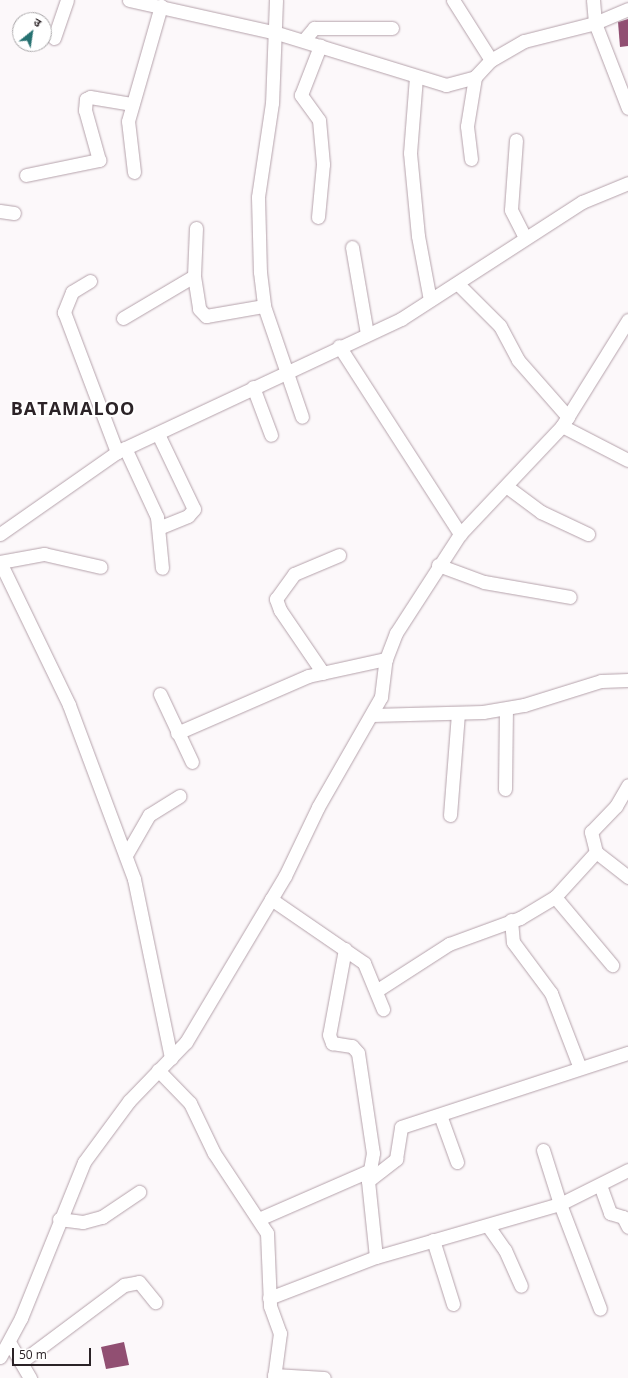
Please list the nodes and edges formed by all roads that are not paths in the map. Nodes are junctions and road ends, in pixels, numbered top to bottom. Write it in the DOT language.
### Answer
graph roads {
  1 [pos="67,0"];
  2 [pos="129,0"];
  3 [pos="276,0"];
  4 [pos="454,0"];
  5 [pos="593,0"];
  6 [pos="161,6"];
  7 [pos="184,6"];
  8 [pos="628,9"];
  9 [pos="596,23"];
  10 [pos="392,28"];
  11 [pos="277,33"];
  12 [pos="54,38"];
  13 [pos="304,40"];
  14 [pos="320,46"];
  15 [pos="491,60"];
  16 [pos="416,77"];
  17 [pos="475,77"];
  18 [pos="132,104"];
  19 [pos="628,108"];
  20 [pos="516,140"];
  21 [pos="471,159"];
  22 [pos="134,172"];
  23 [pos="26,175"];
  24 [pos="628,183"];
  25 [pos="0,211"];
  26 [pos="14,213"];
  27 [pos="318,217"];
  28 [pos="196,228"];
  29 [pos="525,238"];
  30 [pos="352,247"];
  31 [pos="194,276"];
  32 [pos="90,281"];
  33 [pos="458,284"];
  34 [pos="430,300"];
  35 [pos="264,306"];
  36 [pos="124,318"];
  37 [pos="628,320"];
  38 [pos="368,334"];
  39 [pos="338,346"];
  40 [pos="286,371"];
  41 [pos="253,388"];
  42 [pos="302,418"];
  43 [pos="565,422"];
  44 [pos="158,434"];
  45 [pos="271,435"];
  46 [pos="121,450"];
  47 [pos="628,460"];
  48 [pos="506,486"];
  49 [pos="159,528"];
  50 [pos="0,534"];
  51 [pos="460,534"];
  52 [pos="588,534"];
  53 [pos="339,555"];
  54 [pos="0,562"];
  55 [pos="438,565"];
  56 [pos="101,567"];
  57 [pos="162,568"];
  58 [pos="570,597"];
  59 [pos="386,659"];
  60 [pos="323,673"];
  61 [pos="628,680"];
  62 [pos="160,694"];
  63 [pos="506,709"];
  64 [pos="458,714"];
  65 [pos="372,715"];
  66 [pos="177,733"];
  67 [pos="192,762"];
  68 [pos="628,785"];
  69 [pos="505,789"];
  70 [pos="179,796"];
  71 [pos="450,815"];
  72 [pos="596,852"];
  73 [pos="126,855"];
  74 [pos="628,877"];
  75 [pos="555,897"];
  76 [pos="272,899"];
  77 [pos="511,920"];
  78 [pos="345,949"];
  79 [pos="612,965"];
  80 [pos="376,991"];
  81 [pos="383,1009"];
  82 [pos="628,1053"];
  83 [pos="171,1058"];
  84 [pos="580,1068"];
  85 [pos="158,1070"];
  86 [pos="440,1115"];
  87 [pos="543,1150"];
  88 [pos="457,1162"];
  89 [pos="628,1170"];
  90 [pos="369,1176"];
  91 [pos="600,1185"];
  92 [pos="139,1192"];
  93 [pos="560,1204"];
  94 [pos="261,1218"];
  95 [pos="59,1219"];
  96 [pos="488,1226"];
  97 [pos="628,1227"];
  98 [pos="433,1240"];
  99 [pos="376,1258"];
  100 [pos="521,1286"];
  101 [pos="269,1298"];
  102 [pos="155,1302"];
  103 [pos="452,1304"];
  104 [pos="600,1309"];
  105 [pos="9,1342"];
  106 [pos="0,1357"];
  107 [pos="21,1362"];
  108 [pos="274,1377"];
  109 [pos="30,1378"];
  110 [pos="324,1378"];
  1 -- 12 [label="street"];
  2 -- 6 [label="street"];
  3 -- 11 [label="street"];
  4 -- 15 [label="street"];
  5 -- 9 [label="street"];
  6 -- 7 [label="street"];
  6 -- 18 [label="street"];
  7 -- 11 [label="street"];
  8 -- 9 [label="street"];
  9 -- 15 [label="street"];
  9 -- 19 [label="street"];
  10 -- 13 [label="street"];
  11 -- 13 [label="street"];
  11 -- 35 [label="street"];
  13 -- 14 [label="street"];
  14 -- 16 [label="street"];
  14 -- 27 [label="street"];
  15 -- 17 [label="street"];
  16 -- 17 [label="street"];
  16 -- 34 [label="street"];
  17 -- 21 [label="street"];
  18 -- 22 [label="street"];
  18 -- 23 [label="street"];
  20 -- 29 [label="street"];
  24 -- 29 [label="street"];
  25 -- 26 [label="street"];
  28 -- 31 [label="street"];
  29 -- 33 [label="street"];
  30 -- 38 [label="street"];
  31 -- 35 [label="street"];
  31 -- 36 [label="street"];
  32 -- 46 [label="street"];
  33 -- 34 [label="street"];
  33 -- 43 [label="street"];
  34 -- 38 [label="street"];
  35 -- 40 [label="street"];
  37 -- 43 [label="street"];
  38 -- 39 [label="street"];
  39 -- 40 [label="street"];
  39 -- 51 [label="street"];
  40 -- 41 [label="street"];
  40 -- 42 [label="street"];
  41 -- 44 [label="street"];
  41 -- 45 [label="street"];
  43 -- 47 [label="street"];
  43 -- 48 [label="street"];
  44 -- 46 [label="street"];
  44 -- 49 [label="street"];
  46 -- 49 [label="street"];
  46 -- 50 [label="street"];
  48 -- 51 [label="street"];
  48 -- 52 [label="street"];
  49 -- 57 [label="street"];
  51 -- 55 [label="street"];
  53 -- 60 [label="street"];
  54 -- 56 [label="street"];
  54 -- 73 [label="street"];
  55 -- 58 [label="street"];
  55 -- 59 [label="street"];
  59 -- 60 [label="street"];
  59 -- 65 [label="street"];
  60 -- 66 [label="street"];
  61 -- 63 [label="street"];
  62 -- 66 [label="street"];
  63 -- 64 [label="street"];
  63 -- 69 [label="street"];
  64 -- 65 [label="street"];
  64 -- 71 [label="street"];
  65 -- 76 [label="street"];
  66 -- 67 [label="street"];
  68 -- 72 [label="street"];
  70 -- 73 [label="street"];
  72 -- 74 [label="street"];
  72 -- 75 [label="street"];
  73 -- 83 [label="street"];
  75 -- 77 [label="street"];
  75 -- 79 [label="street"];
  76 -- 78 [label="street"];
  76 -- 83 [label="street"];
  77 -- 80 [label="street"];
  77 -- 84 [label="street"];
  78 -- 80 [label="street"];
  78 -- 90 [label="street"];
  80 -- 81 [label="street"];
  82 -- 84 [label="street"];
  83 -- 85 [label="street"];
  84 -- 86 [label="street"];
  85 -- 94 [label="street"];
  85 -- 95 [label="street"];
  86 -- 88 [label="street"];
  86 -- 90 [label="street"];
  87 -- 93 [label="street"];
  89 -- 91 [label="street"];
  90 -- 94 [label="street"];
  90 -- 99 [label="street"];
  91 -- 93 [label="street"];
  91 -- 97 [label="street"];
  92 -- 95 [label="street"];
  93 -- 96 [label="street"];
  93 -- 104 [label="street"];
  94 -- 101 [label="street"];
  95 -- 105 [label="street"];
  96 -- 98 [label="street"];
  96 -- 100 [label="street"];
  98 -- 99 [label="street"];
  98 -- 103 [label="street"];
  99 -- 101 [label="street"];
  101 -- 108 [label="street"];
  102 -- 107 [label="street"];
  105 -- 106 [label="street"];
  105 -- 107 [label="street"];
  107 -- 109 [label="street"];
  108 -- 110 [label="street"];
}
